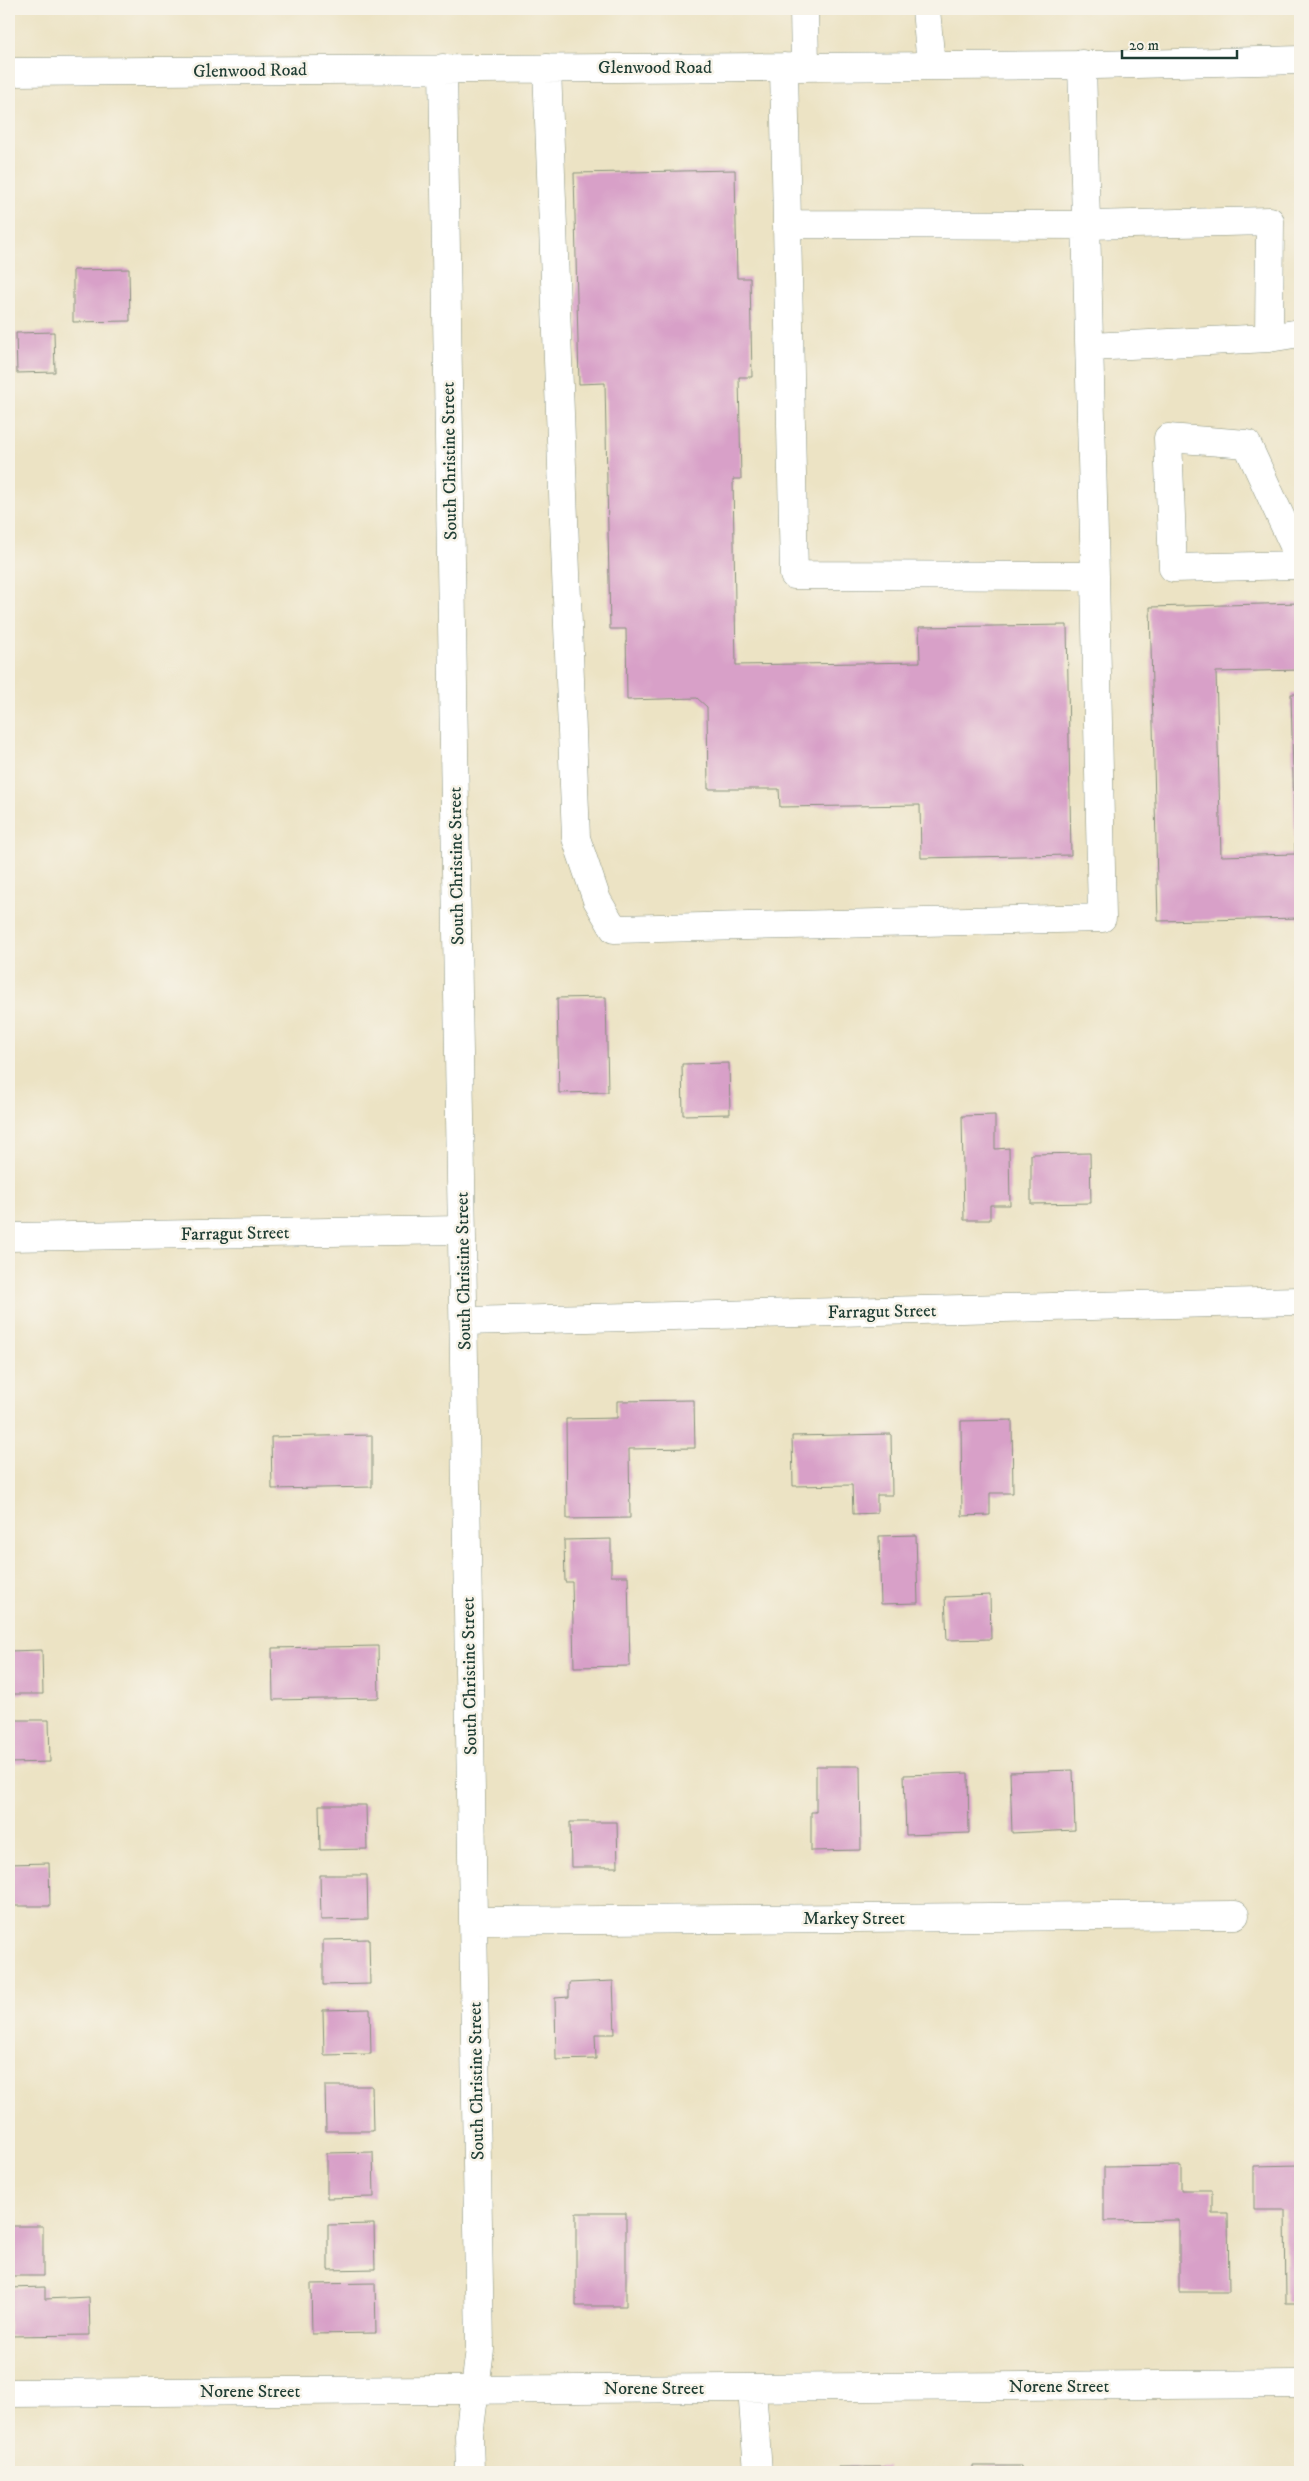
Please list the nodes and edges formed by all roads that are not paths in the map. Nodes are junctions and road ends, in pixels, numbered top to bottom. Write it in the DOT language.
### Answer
graph roads {
  1 [pos="804,9"];
  2 [pos="926,9"];
  3 [pos="1300,60"];
  4 [pos="1082,64"];
  5 [pos="794,66"];
  6 [pos="931,66"];
  7 [pos="443,68"];
  8 [pos="547,68"];
  9 [pos="9,72"];
  10 [pos="787,224"];
  11 [pos="1087,225"];
  12 [pos="1300,333"];
  13 [pos="1269,338"];
  14 [pos="1090,346"];
  15 [pos="1300,559"];
  16 [pos="1300,565"];
  17 [pos="1095,576"];
  18 [pos="462,1230"];
  19 [pos="9,1237"];
  20 [pos="1300,1302"];
  21 [pos="464,1321"];
  22 [pos="1235,1915"];
  23 [pos="473,1921"];
  24 [pos="1300,2384"];
  25 [pos="752,2388"];
  26 [pos="474,2390"];
  27 [pos="9,2393"];
  28 [pos="470,2472"];
  29 [pos="758,2472"];
  1 -- 5 [label="street"];
  2 -- 6 [label="street"];
  3 -- 4 [label="street, Glenwood Road"];
  4 -- 6 [label="street, Glenwood Road"];
  4 -- 11 [label="street"];
  5 -- 6 [label="street, Glenwood Road"];
  5 -- 8 [label="street, Glenwood Road"];
  5 -- 10 [label="street"];
  7 -- 8 [label="street, Glenwood Road"];
  7 -- 9 [label="street, Glenwood Road"];
  7 -- 18 [label="street, South Christine Street"];
  8 -- 17 [label="street"];
  10 -- 11 [label="street"];
  10 -- 17 [label="street"];
  11 -- 13 [label="street"];
  11 -- 14 [label="street"];
  12 -- 13 [label="street"];
  13 -- 14 [label="street"];
  14 -- 17 [label="street"];
  15 -- 16 [label="street"];
  18 -- 19 [label="street, Farragut Street"];
  18 -- 21 [label="street, South Christine Street"];
  20 -- 21 [label="street, Farragut Street"];
  21 -- 23 [label="street, South Christine Street"];
  22 -- 23 [label="street, Markey Street"];
  23 -- 26 [label="street, South Christine Street"];
  24 -- 25 [label="street, Norene Street"];
  25 -- 26 [label="street, Norene Street"];
  25 -- 29 [label="street"];
  26 -- 27 [label="street, Norene Street"];
  26 -- 28 [label="street, South Christine Street"];
}
